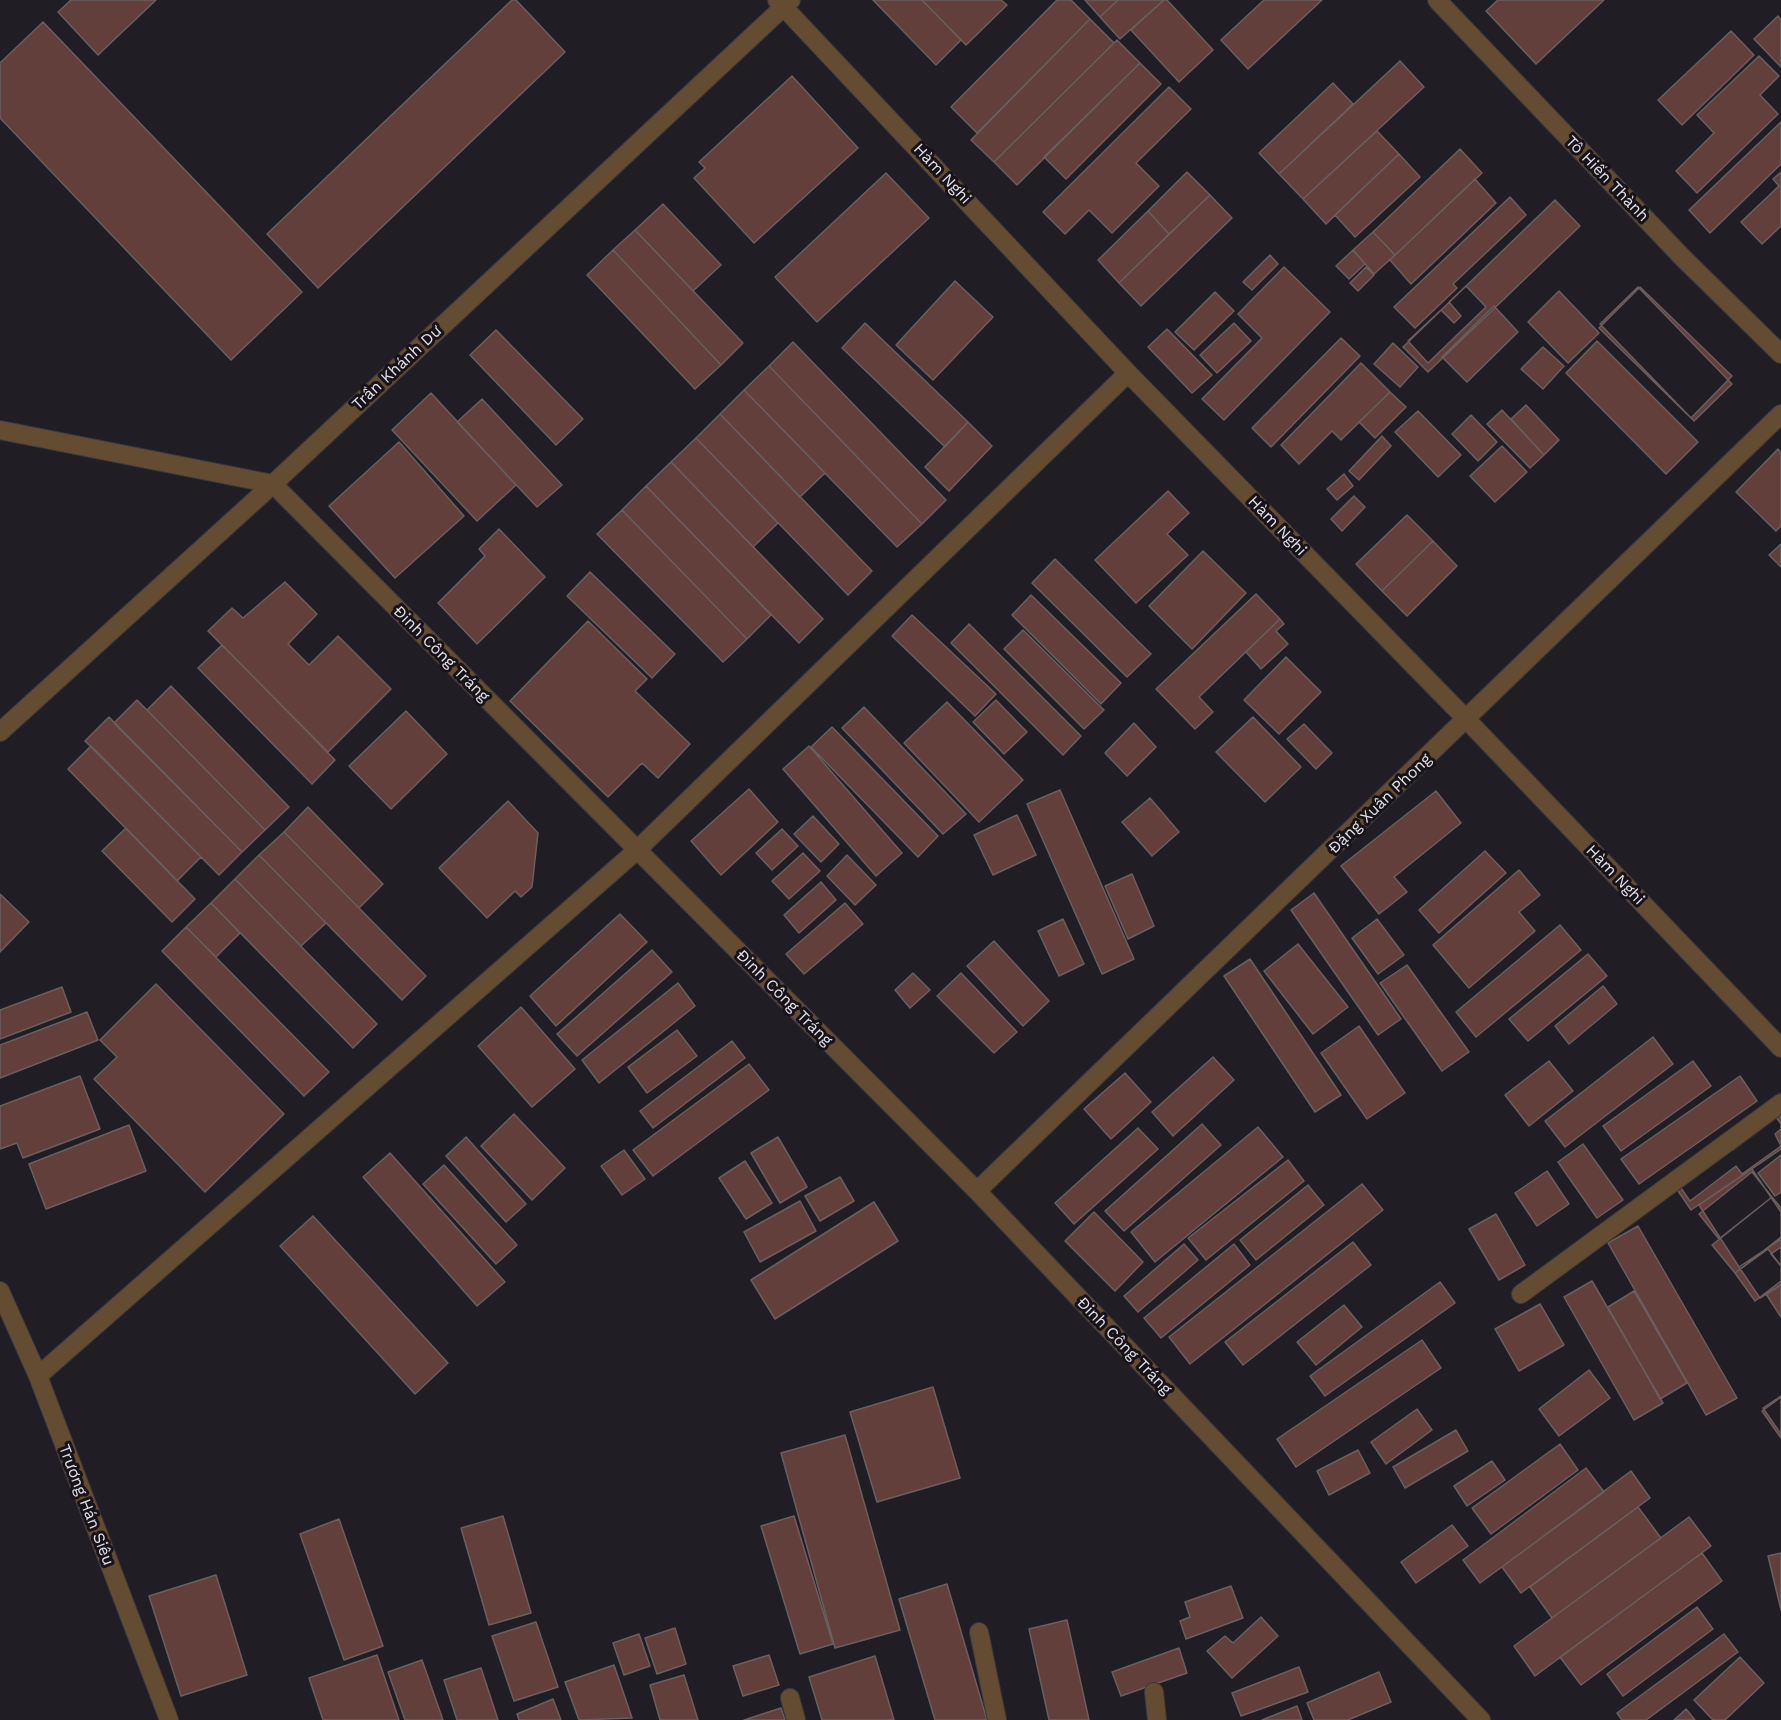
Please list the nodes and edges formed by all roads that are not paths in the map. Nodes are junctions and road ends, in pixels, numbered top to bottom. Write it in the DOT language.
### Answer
graph roads {
  1 [pos="1437,0"];
  2 [pos="784,2"];
  3 [pos="1781,354"];
  4 [pos="1128,373"];
  5 [pos="1781,414"];
  6 [pos="0,430"];
  7 [pos="273,484"];
  8 [pos="1467,720"];
  9 [pos="0,732"];
  10 [pos="636,850"];
  11 [pos="1781,1048"];
  12 [pos="1781,1103"];
  13 [pos="977,1191"];
  14 [pos="0,1291"];
  15 [pos="1521,1294"];
  16 [pos="38,1376"];
  17 [pos="979,1632"];
  18 [pos="1154,1692"];
  19 [pos="790,1698"];
  20 [pos="169,1720"];
  21 [pos="796,1720"];
  22 [pos="997,1720"];
  23 [pos="1158,1720"];
  24 [pos="1481,1720"];
  1 -- 3 [label="street, Tô Hiến Thành"];
  2 -- 4 [label="street, Hàm Nghi"];
  2 -- 7 [label="street, Trần Khánh Dư"];
  4 -- 8 [label="street, Hàm Nghi"];
  4 -- 10 [label="street"];
  5 -- 8 [label="street, Đặng Xuân Phong"];
  6 -- 7 [label="street"];
  7 -- 9 [label="street, Trần Khánh Dư"];
  7 -- 10 [label="street, Đinh Công Tráng"];
  8 -- 11 [label="street, Hàm Nghi"];
  8 -- 13 [label="street, Đặng Xuân Phong"];
  10 -- 13 [label="street, Đinh Công Tráng"];
  10 -- 16 [label="street"];
  12 -- 15 [label="street"];
  13 -- 24 [label="street, Đinh Công Tráng"];
  14 -- 16 [label="street, Trương Hán Siêu"];
  16 -- 20 [label="street, Trương Hán Siêu"];
  17 -- 22 [label="street"];
  18 -- 23 [label="street"];
  19 -- 21 [label="street"];
}
